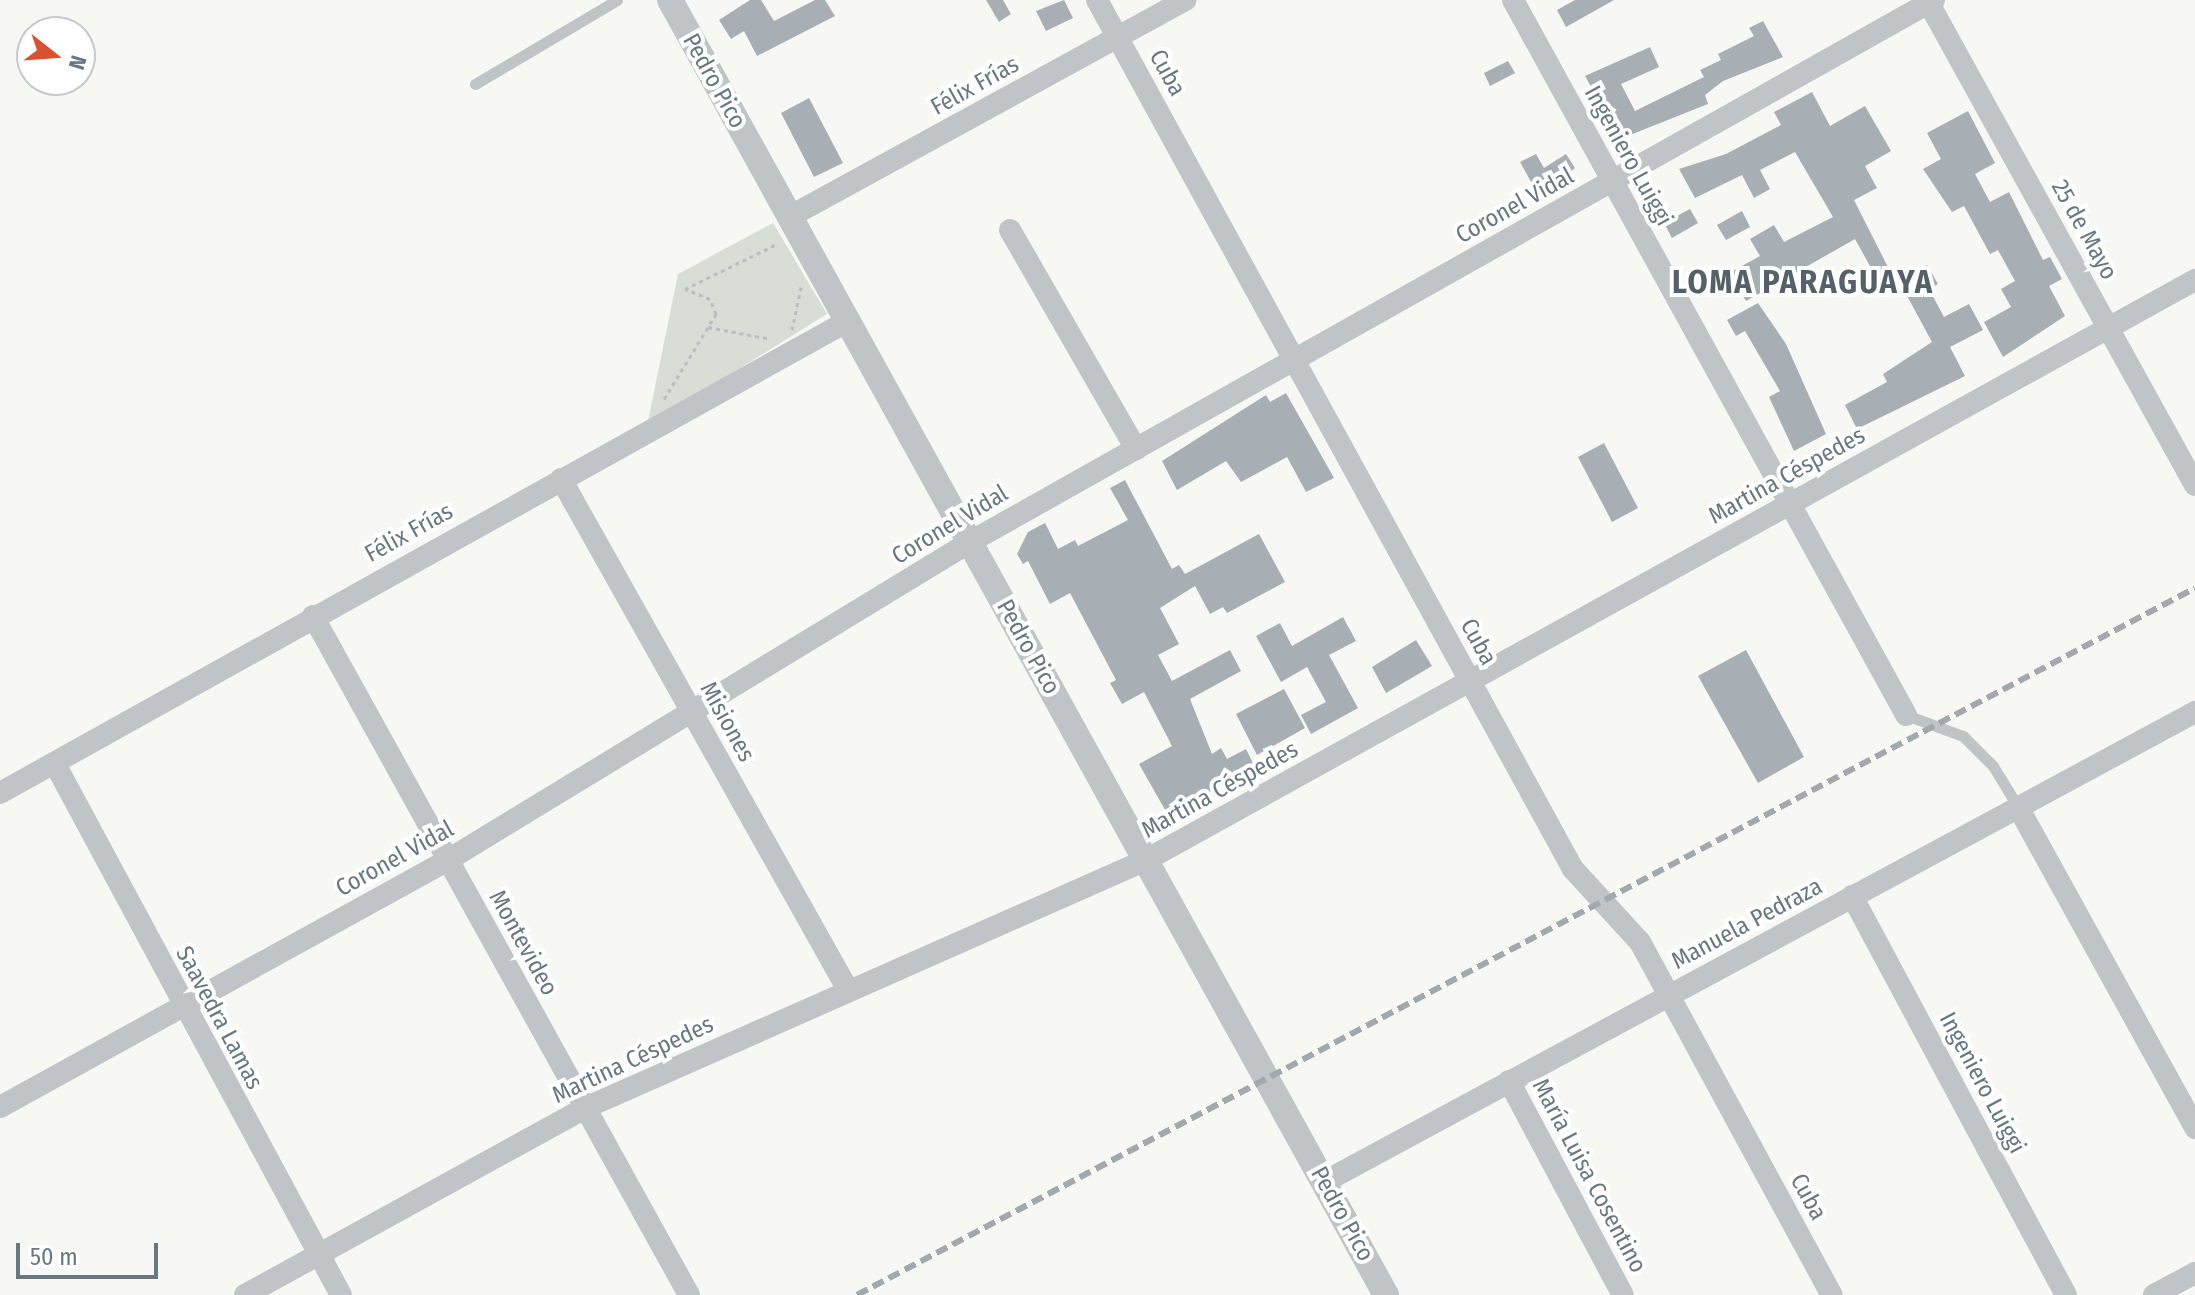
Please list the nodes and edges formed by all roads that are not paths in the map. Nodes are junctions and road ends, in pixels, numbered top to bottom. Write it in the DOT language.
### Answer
graph roads {
  1 [pos="617,0"];
  2 [pos="670,0"];
  3 [pos="1097,0"];
  4 [pos="1186,0"];
  5 [pos="1513,0"];
  6 [pos="1930,1"];
  7 [pos="1118,37"];
  8 [pos="475,84"];
  9 [pos="1612,181"];
  10 [pos="789,217"];
  11 [pos="1010,230"];
  12 [pos="2195,280"];
  13 [pos="846,322"];
  14 [pos="2109,328"];
  15 [pos="1294,360"];
  16 [pos="1136,449"];
  17 [pos="561,479"];
  18 [pos="2195,485"];
  19 [pos="1790,504"];
  20 [pos="970,542"];
  21 [pos="313,616"];
  22 [pos="1470,681"];
  23 [pos="692,712"];
  24 [pos="2195,713"];
  25 [pos="1906,715"];
  26 [pos="55,764"];
  27 [pos="0,793"];
  28 [pos="2018,807"];
  29 [pos="448,860"];
  30 [pos="1146,860"];
  31 [pos="1852,896"];
  32 [pos="848,990"];
  33 [pos="1668,996"];
  34 [pos="183,1007"];
  35 [pos="1509,1081"];
  36 [pos="0,1107"];
  37 [pos="585,1108"];
  38 [pos="2195,1128"];
  39 [pos="1324,1182"];
  40 [pos="319,1254"];
  41 [pos="2195,1273"];
  42 [pos="245,1295"];
  43 [pos="341,1295"];
  44 [pos="689,1295"];
  45 [pos="1386,1295"];
  46 [pos="1623,1295"];
  47 [pos="1832,1295"];
  48 [pos="2066,1295"];
  49 [pos="2154,1295"];
  1 -- 8 [label="lane"];
  2 -- 10 [label="street, Pedro Pico"];
  3 -- 7 [label="street, Cuba"];
  4 -- 7 [label="street, Félix Frías"];
  5 -- 9 [label="street, Ingeniero Luiggi"];
  6 -- 9 [label="street, Coronel Vidal"];
  6 -- 14 [label="street, 25 de Mayo"];
  7 -- 10 [label="street, Félix Frías"];
  7 -- 15 [label="street, Cuba"];
  9 -- 15 [label="street, Coronel Vidal"];
  9 -- 19 [label="street, Ingeniero Luiggi"];
  10 -- 13 [label="street, Pedro Pico"];
  11 -- 16 [label="street"];
  12 -- 14 [label="street, Martina Céspedes"];
  13 -- 17 [label="street, Félix Frías"];
  13 -- 20 [label="street, Pedro Pico"];
  14 -- 18 [label="street, 25 de Mayo"];
  14 -- 19 [label="street, Martina Céspedes"];
  15 -- 16 [label="street, Coronel Vidal"];
  15 -- 22 [label="street, Cuba"];
  16 -- 20 [label="street, Coronel Vidal"];
  17 -- 21 [label="street, Félix Frías"];
  17 -- 23 [label="street, Misiones"];
  19 -- 22 [label="street, Martina Céspedes"];
  19 -- 25 [label="street, Ingeniero Luiggi"];
  20 -- 23 [label="street, Coronel Vidal"];
  20 -- 30 [label="street, Pedro Pico"];
  21 -- 26 [label="street, Félix Frías"];
  21 -- 29 [label="street, Montevideo"];
  22 -- 30 [label="street, Martina Céspedes"];
  22 -- 33 [label="street, Cuba"];
  23 -- 29 [label="street, Coronel Vidal"];
  23 -- 32 [label="street, Misiones"];
  24 -- 28 [label="street, Manuela Pedraza"];
  25 -- 28 [label="lane"];
  26 -- 27 [label="street, Félix Frías"];
  26 -- 34 [label="street, Saavedra Lamas"];
  28 -- 31 [label="street, Manuela Pedraza"];
  28 -- 38 [label="street"];
  29 -- 34 [label="street, Coronel Vidal"];
  29 -- 37 [label="street, Montevideo"];
  30 -- 32 [label="street, Martina Céspedes"];
  30 -- 39 [label="street, Pedro Pico"];
  31 -- 33 [label="street, Manuela Pedraza"];
  31 -- 48 [label="street, Ingeniero Luiggi"];
  32 -- 37 [label="street, Martina Céspedes"];
  33 -- 35 [label="street, Manuela Pedraza"];
  33 -- 47 [label="street, Cuba"];
  34 -- 36 [label="street, Coronel Vidal"];
  34 -- 40 [label="street, Saavedra Lamas"];
  35 -- 39 [label="street, Manuela Pedraza"];
  35 -- 46 [label="street, María Luisa Cosentino"];
  37 -- 40 [label="street, Martina Céspedes"];
  37 -- 44 [label="street, Montevideo"];
  39 -- 45 [label="street, Pedro Pico"];
  40 -- 42 [label="street, Martina Céspedes"];
  40 -- 43 [label="street, Saavedra Lamas"];
  41 -- 49 [label="street"];
}
